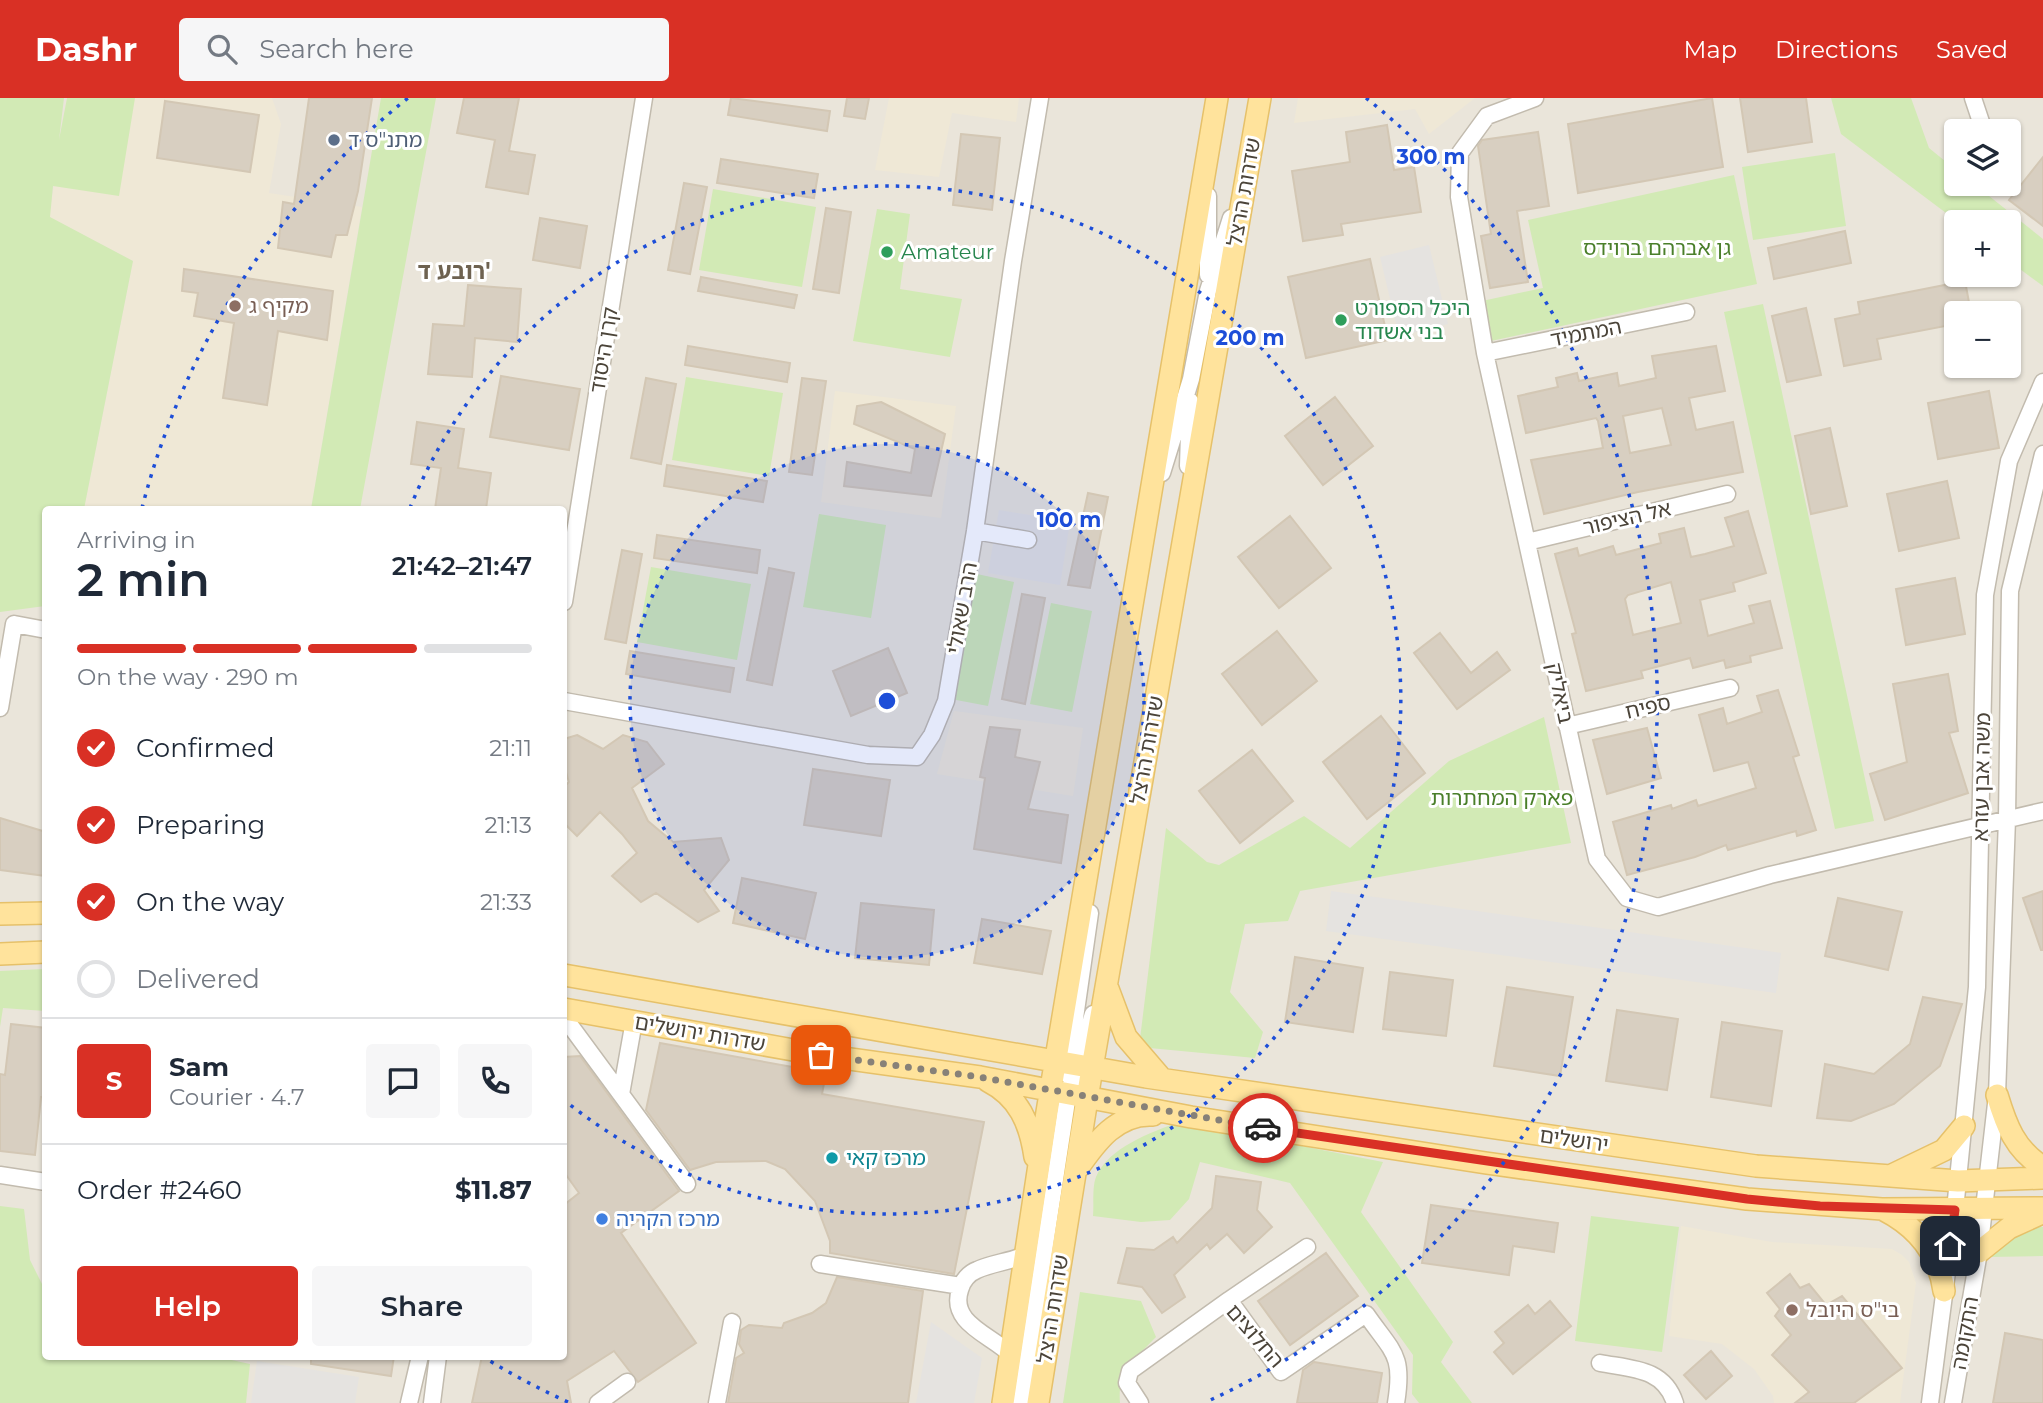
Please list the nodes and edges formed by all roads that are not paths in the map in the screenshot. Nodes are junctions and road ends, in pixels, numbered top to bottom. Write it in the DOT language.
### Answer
graph roads {
  1 [pos="644,98"];
  2 [pos="1040,98"];
  3 [pos="1217,98"];
  4 [pos="1260,98"];
  5 [pos="1535,98"];
  6 [pos="1973,98"];
  7 [pos="1980,119"];
  8 [pos="1208,158"];
  9 [pos="1249,162"];
  10 [pos="1208,291"];
  11 [pos="1686,312"];
  12 [pos="1485,353"];
  13 [pos="1191,379"];
  14 [pos="2043,382"];
  15 [pos="2043,454"];
  16 [pos="1727,494"];
  17 [pos="1147,520"];
  18 [pos="1186,524"];
  19 [pos="975,531"];
  20 [pos="1028,540"];
  21 [pos="1527,542"];
  22 [pos="567,583"];
  23 [pos="42,628"];
  24 [pos="1730,688"];
  25 [pos="567,702"];
  26 [pos="0,708"];
  27 [pos="1567,726"];
  28 [pos="1144,768"];
  29 [pos="2043,811"];
  30 [pos="2007,818"];
  31 [pos="1982,823"];
  32 [pos="42,913"];
  33 [pos="0,914"];
  34 [pos="42,952"];
  35 [pos="0,954"];
  36 [pos="567,974"];
  37 [pos="1107,985"];
  38 [pos="567,1010"];
  39 [pos="567,1021"];
  40 [pos="634,1021"];
  41 [pos="1073,1064"];
  42 [pos="979,1077"];
  43 [pos="1162,1079"];
  44 [pos="621,1094"];
  45 [pos="1069,1094"];
  46 [pos="1997,1095"];
  47 [pos="1191,1117"];
  48 [pos="1964,1126"];
  49 [pos="2043,1167"];
  50 [pos="1074,1173"];
  51 [pos="1037,1174"];
  52 [pos="0,1175"];
  53 [pos="1887,1177"];
  54 [pos="2043,1178"];
  55 [pos="1987,1180"];
  56 [pos="42,1181"];
  57 [pos="1958,1181"];
  58 [pos="687,1184"];
  59 [pos="1882,1209"];
  60 [pos="1955,1210"];
  61 [pos="1984,1210"];
  62 [pos="2043,1210"];
  63 [pos="1307,1247"];
  64 [pos="1979,1252"];
  65 [pos="1025,1255"];
  66 [pos="820,1264"];
  67 [pos="961,1286"];
  68 [pos="1944,1291"];
  69 [pos="1229,1300"];
  70 [pos="732,1322"];
  71 [pos="1010,1354"];
  72 [pos="419,1360"];
  73 [pos="437,1360"];
  74 [pos="1600,1363"];
  75 [pos="627,1382"];
  76 [pos="1010,1399"];
  77 [pos="409,1403"];
  78 [pos="432,1403"];
  79 [pos="598,1403"];
  80 [pos="717,1403"];
  81 [pos="1038,1403"];
  82 [pos="1140,1403"];
  83 [pos="1396,1403"];
  84 [pos="1675,1403"];
  85 [pos="1930,1403"];
  86 [pos="1953,1403"];
  1 -- 22 [label="street, קרן היסוד"];
  2 -- 19 [label="street, הרב שאולי"];
  3 -- 8 [label="main road, שדרות הרצל"];
  4 -- 9 [label="main road, שדרות הרצל"];
  5 -- 12 [label="street, ביאליק"];
  6 -- 7 [label="street"];
  8 -- 10 [label="street"];
  8 -- 17 [label="main road, שדרות הרצל"];
  9 -- 10 [label="street"];
  9 -- 18 [label="main road, שדרות הרצל"];
  10 -- 13 [label="street"];
  11 -- 12 [label="street, המתמיד"];
  12 -- 21 [label="street, ביאליק"];
  13 -- 17 [label="street"];
  13 -- 18 [label="street"];
  14 -- 31 [label="street, משה אבן עזרא"];
  15 -- 30 [label="street, משה אבן עזרא"];
  16 -- 21 [label="street, אל הציפור"];
  17 -- 41 [label="main road, שדרות הרצל"];
  18 -- 28 [label="main road, שדרות הרצל"];
  19 -- 20 [label="street"];
  19 -- 25 [label="street, הרב שאולי"];
  21 -- 27 [label="street, ביאליק"];
  23 -- 26 [label="street"];
  24 -- 27 [label="street, ספיח"];
  27 -- 31 [label="street, ביאליק"];
  28 -- 37 [label="main road, שדרות הרצל"];
  28 -- 41 [label="street"];
  29 -- 30 [label="street, ביאליק"];
  30 -- 31 [label="street, ביאליק"];
  30 -- 46 [label="street, משה אבן עזרא"];
  31 -- 48 [label="street, משה אבן עזרא"];
  32 -- 33 [label="main road"];
  34 -- 35 [label="main road"];
  36 -- 41 [label="main road, שדרות ירושלים"];
  37 -- 41 [label="main road, שדרות הרצל"];
  37 -- 43 [label="main road"];
  38 -- 40 [label="main road, שדרות ירושלים"];
  39 -- 44 [label="street"];
  40 -- 42 [label="main road, שדרות ירושלים"];
  40 -- 44 [label="street"];
  41 -- 43 [label="main road, שדרות ירושלים"];
  41 -- 45 [label="main road, שדרות הרצל"];
  41 -- 45 [label="main road, שדרות הרצל"];
  42 -- 45 [label="main road, שדרות ירושלים"];
  42 -- 51 [label="main road"];
  43 -- 53 [label="main road, ירושלים"];
  44 -- 58 [label="street"];
  45 -- 47 [label="main road, שדרות ירושלים"];
  45 -- 50 [label="main road, שדרות הרצל"];
  45 -- 51 [label="main road, שדרות הרצל"];
  45 -- 76 [label="street"];
  46 -- 49 [label="main road"];
  46 -- 55 [label="street, משה אבן עזרא"];
  47 -- 50 [label="main road"];
  47 -- 59 [label="main road, שדרות ירושלים"];
  48 -- 53 [label="main road"];
  48 -- 57 [label="street, משה אבן עזרא"];
  50 -- 81 [label="main road, שדרות הרצל"];
  51 -- 65 [label="main road, שדרות הרצל"];
  52 -- 56 [label="street"];
  53 -- 57 [label="main road, ירושלים"];
  54 -- 55 [label="main road"];
  55 -- 57 [label="main road, ירושלים"];
  55 -- 61 [label="street, התקומה"];
  57 -- 60 [label="street, התקומה"];
  59 -- 60 [label="main road, שדרות ירושלים"];
  59 -- 68 [label="main road"];
  60 -- 61 [label="main road, שדרות ירושלים"];
  60 -- 68 [label="street, התקומה"];
  61 -- 62 [label="main road, שדרות ירושלים"];
  61 -- 64 [label="street, התקומה"];
  62 -- 64 [label="main road"];
  63 -- 69 [label="street"];
  64 -- 86 [label="street, התקומה"];
  65 -- 67 [label="street"];
  65 -- 71 [label="main road, שדרות הרצל"];
  66 -- 67 [label="street"];
  67 -- 71 [label="street"];
  68 -- 85 [label="street, התקומה"];
  69 -- 82 [label="street, החלוצים"];
  69 -- 83 [label="street, החלוצים"];
  70 -- 80 [label="street"];
  71 -- 76 [label="main road, שדרות הרצל"];
  72 -- 77 [label="street"];
  73 -- 78 [label="street"];
  74 -- 84 [label="street"];
  75 -- 79 [label="street"];
}
